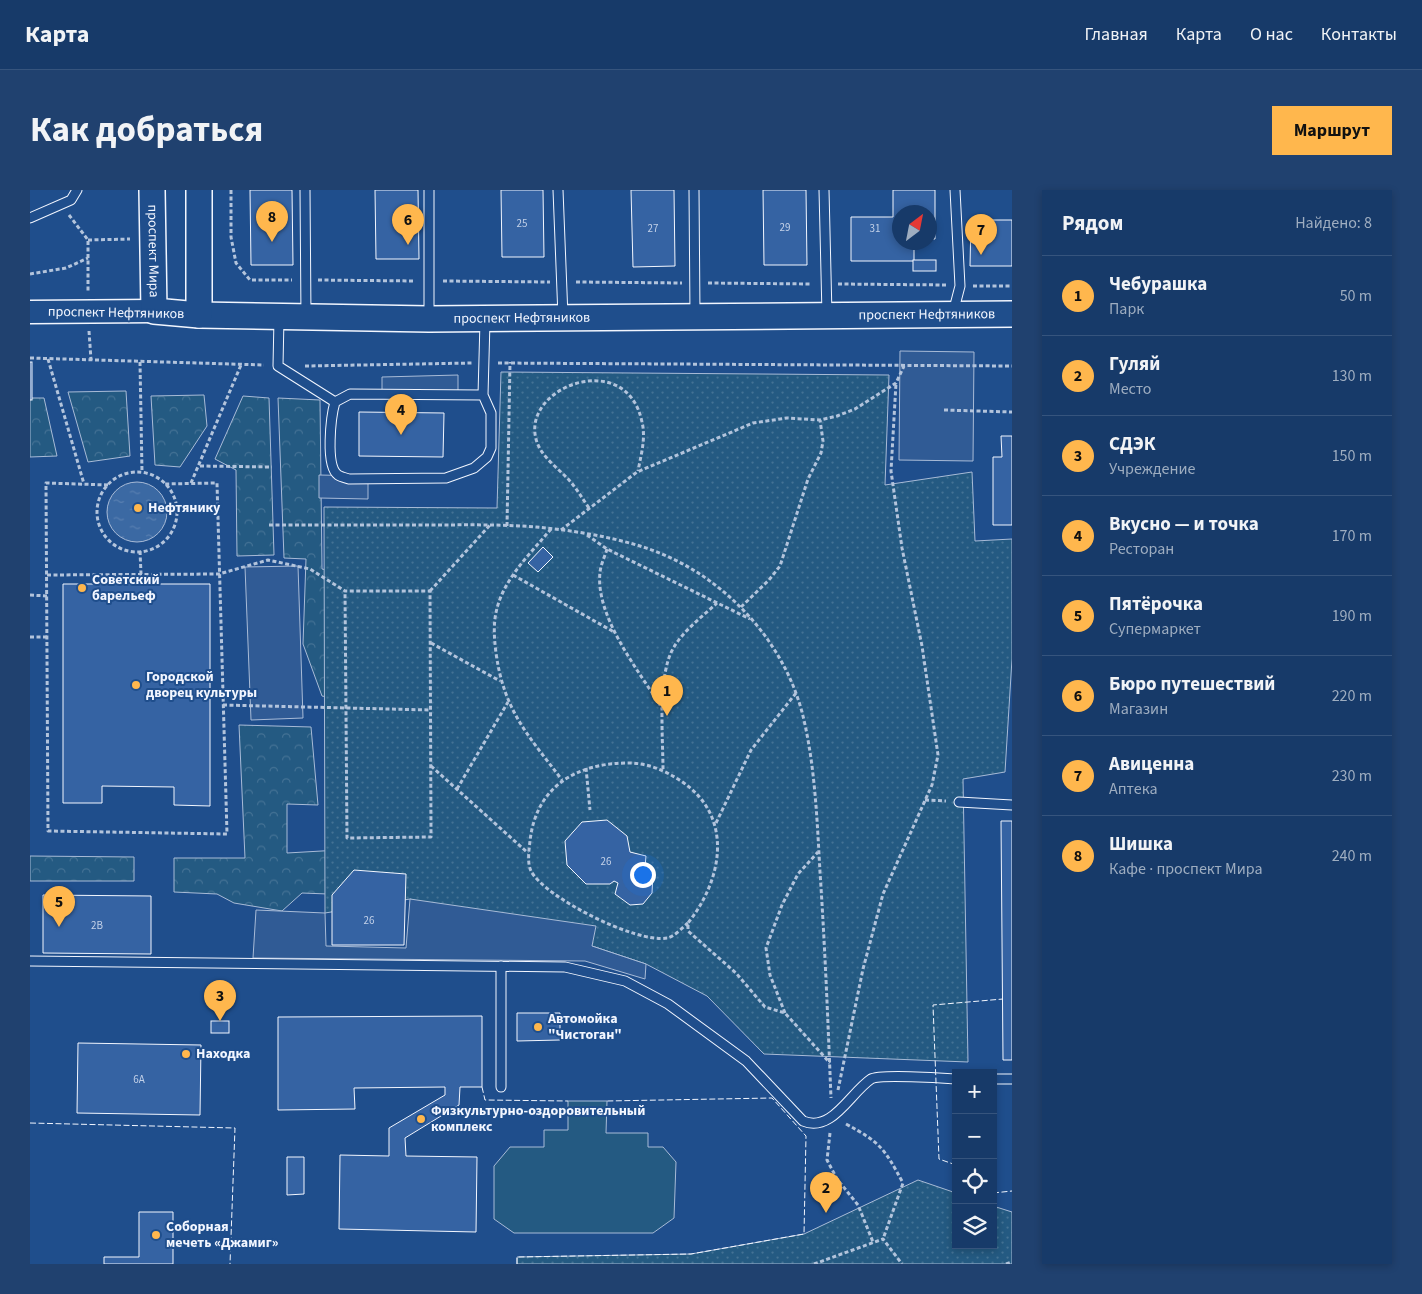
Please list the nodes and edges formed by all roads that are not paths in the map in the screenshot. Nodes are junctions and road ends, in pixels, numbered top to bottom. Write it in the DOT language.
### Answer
graph roads {
  1 [pos="76,190"];
  2 [pos="152,190"];
  3 [pos="199,190"];
  4 [pos="304,190"];
  5 [pos="429,190"];
  6 [pos="558,190"];
  7 [pos="694,190"];
  8 [pos="824,190"];
  9 [pos="955,190"];
  10 [pos="30,218"];
  11 [pos="154,311"];
  12 [pos="30,312"];
  13 [pos="953,314"];
  14 [pos="1012,314"];
  15 [pos="199,315"];
  16 [pos="279,316"];
  17 [pos="306,316"];
  18 [pos="827,317"];
  19 [pos="485,318"];
  20 [pos="695,318"];
  21 [pos="430,319"];
  22 [pos="563,319"];
  23 [pos="483,395"];
  24 [pos="335,402"];
  25 [pos="959,802"];
  26 [pos="1012,805"];
  27 [pos="30,961"];
  28 [pos="501,966"];
  29 [pos="952,1079"];
  30 [pos="997,1079"];
  31 [pos="1012,1080"];
  32 [pos="501,1087"];
  1 -- 10 [label="lane"];
  2 -- 11 [label="main road, проспект Мира"];
  3 -- 15 [label="main road"];
  4 -- 17 [label="lane"];
  5 -- 21 [label="lane"];
  6 -- 22 [label="lane"];
  7 -- 20 [label="lane"];
  8 -- 18 [label="lane"];
  9 -- 13 [label="lane"];
  11 -- 12 [label="street, проспект Нефтяников"];
  11 -- 15 [label="main road, проспект Нефтяников"];
  13 -- 14 [label="main road, проспект Нефтяников"];
  13 -- 18 [label="main road, проспект Нефтяников"];
  15 -- 16 [label="main road, проспект Нефтяников"];
  16 -- 17 [label="main road, проспект Нефтяников"];
  16 -- 24 [label="lane"];
  17 -- 21 [label="main road, проспект Нефтяников"];
  18 -- 20 [label="main road, проспект Нефтяников"];
  19 -- 21 [label="main road, проспект Нефтяников"];
  19 -- 22 [label="main road, проспект Нефтяников"];
  19 -- 23 [label="lane"];
  20 -- 22 [label="main road, проспект Нефтяников"];
  23 -- 24 [label="lane"];
  23 -- 24 [label="lane"];
  25 -- 26 [label="lane"];
  27 -- 28 [label="lane"];
  28 -- 29 [label="lane"];
  28 -- 32 [label="lane"];
  30 -- 31 [label="lane"];
}
